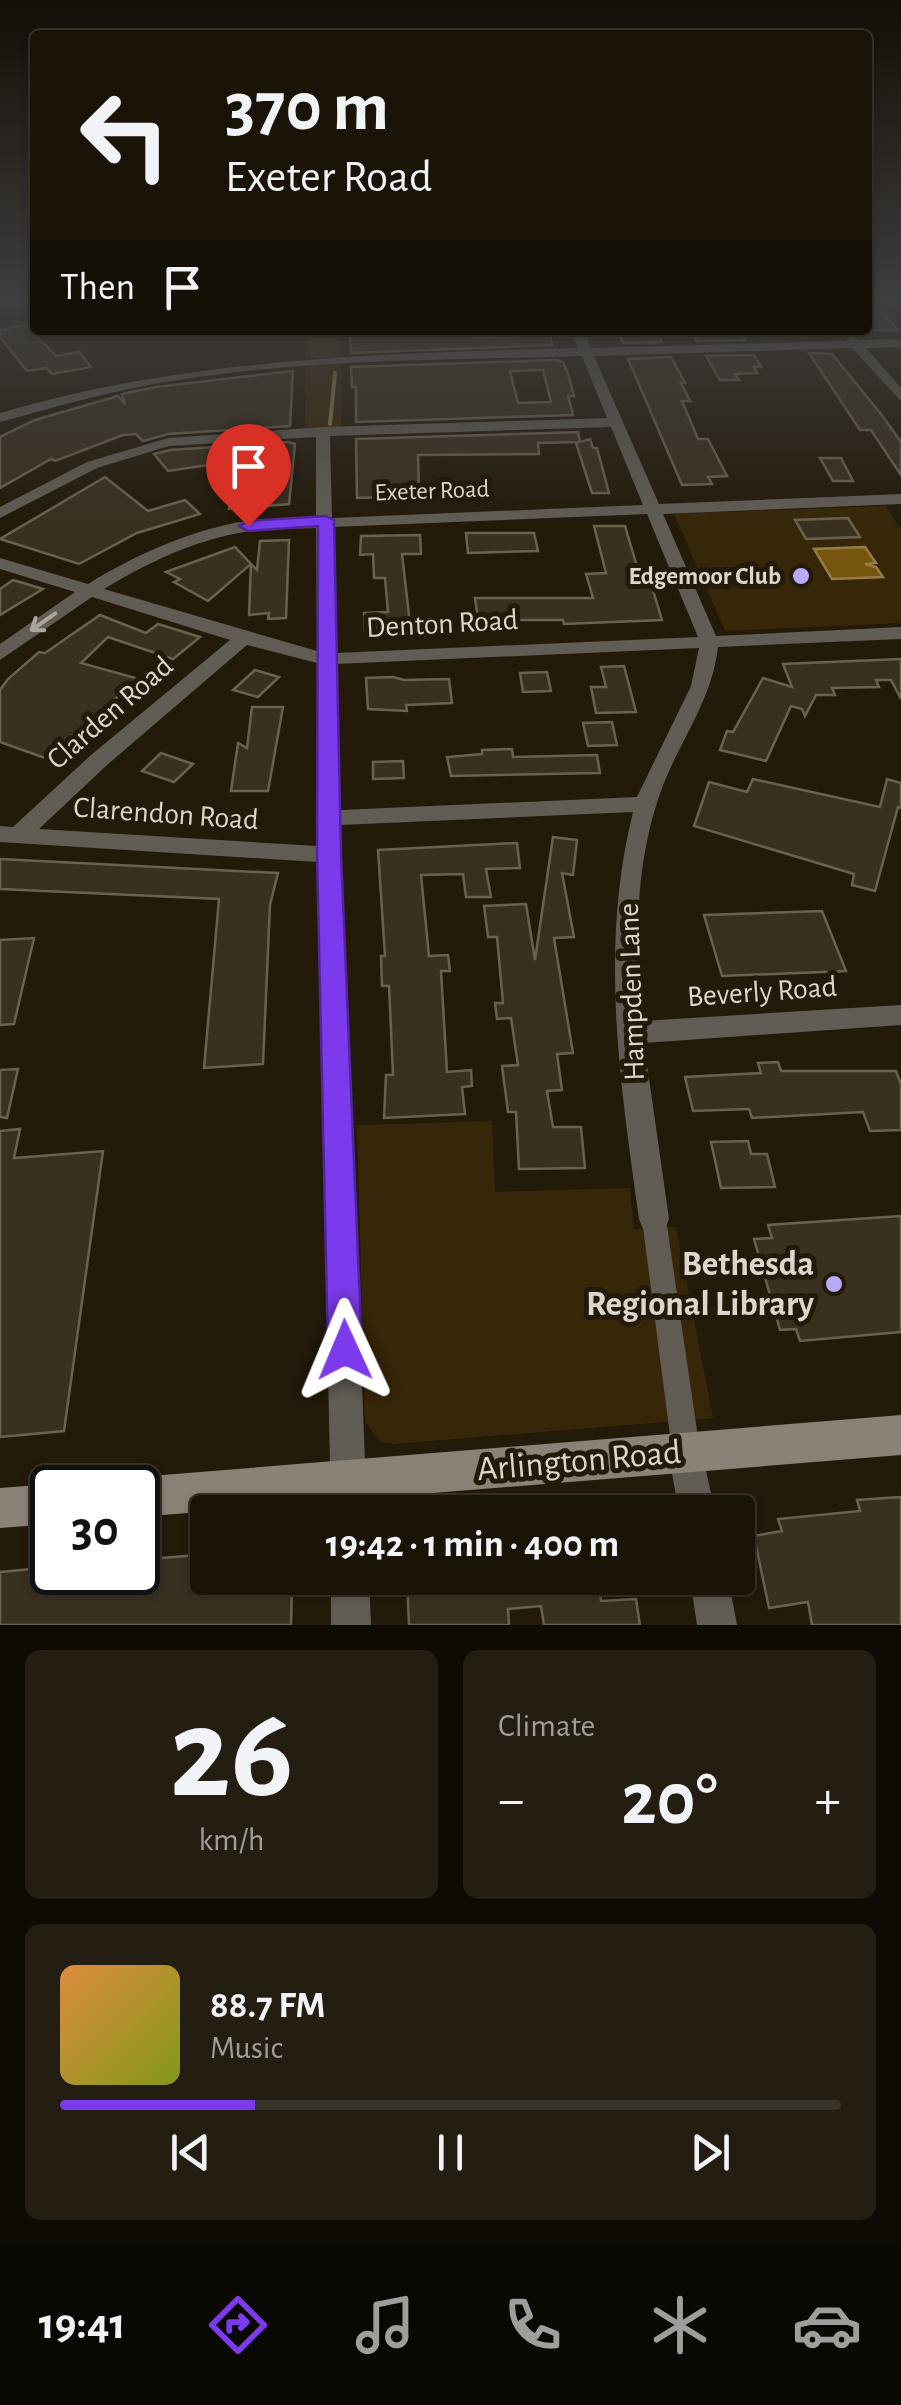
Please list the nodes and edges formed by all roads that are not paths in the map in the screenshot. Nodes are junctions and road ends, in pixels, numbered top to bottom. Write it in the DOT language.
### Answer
graph roads {
  1 [pos="183,373"];
  2 [pos="595,373"];
  3 [pos="880,373"];
  4 [pos="901,397"];
  5 [pos="0,418"];
  6 [pos="616,422"];
  7 [pos="324,432"];
  8 [pos="901,499"];
  9 [pos="653,508"];
  10 [pos="0,514"];
  11 [pos="326,520"];
  12 [pos="0,563"];
  13 [pos="88,590"];
  14 [pos="901,633"];
  15 [pos="243,638"];
  16 [pos="710,641"];
  17 [pos="0,654"];
  18 [pos="329,659"];
  19 [pos="646,804"];
  20 [pos="330,818"];
  21 [pos="9,834"];
  22 [pos="329,855"];
  23 [pos="901,1015"];
  24 [pos="628,1033"];
  25 [pos="654,1219"];
  26 [pos="901,1436"];
  27 [pos="686,1451"];
  28 [pos="349,1495"];
  29 [pos="356,1495"];
  30 [pos="694,1495"];
  31 [pos="160,1498"];
  32 [pos="190,1498"];
  33 [pos="30,1506"];
  34 [pos="0,1508"];
  35 [pos="350,1595"];
  36 [pos="711,1595"];
  37 [pos="350,1625"];
  38 [pos="717,1625"];
  1 -- 5 [label="street"];
  2 -- 6 [label="street"];
  3 -- 4 [label="street"];
  6 -- 7 [label="street"];
  6 -- 9 [label="street"];
  7 -- 10 [label="street"];
  7 -- 11 [label="street"];
  8 -- 9 [label="street, Exeter Road"];
  9 -- 11 [label="street, Exeter Road"];
  9 -- 16 [label="street"];
  11 -- 13 [label="street, Exeter Road"];
  11 -- 18 [label="street"];
  12 -- 13 [label="street, Denton Road"];
  13 -- 15 [label="street, Denton Road"];
  13 -- 17 [label="street, Exeter Road, one-way"];
  14 -- 16 [label="street, Denton Road"];
  15 -- 18 [label="street, Denton Road"];
  15 -- 21 [label="street, Clarden Road"];
  16 -- 18 [label="street, Denton Road"];
  16 -- 19 [label="street, Hampden Lane"];
  18 -- 20 [label="street"];
  19 -- 20 [label="street"];
  19 -- 24 [label="street, Hampden Lane"];
  20 -- 22 [label="street"];
  21 -- 22 [label="street, Clarendon Road"];
  22 -- 28 [label="street"];
  23 -- 24 [label="street, Beverly Road"];
  24 -- 25 [label="street, Hampden Lane"];
  25 -- 27 [label="street, Hampden Lane"];
  26 -- 27 [label="main road, Arlington Road"];
  27 -- 29 [label="main road, Arlington Road"];
  27 -- 30 [label="street, Hampden Lane"];
  31 -- 32 [label="main road, Arlington Road"];
  33 -- 34 [label="main road"];
  35 -- 37 [label="street"];
  36 -- 38 [label="street"];
}
